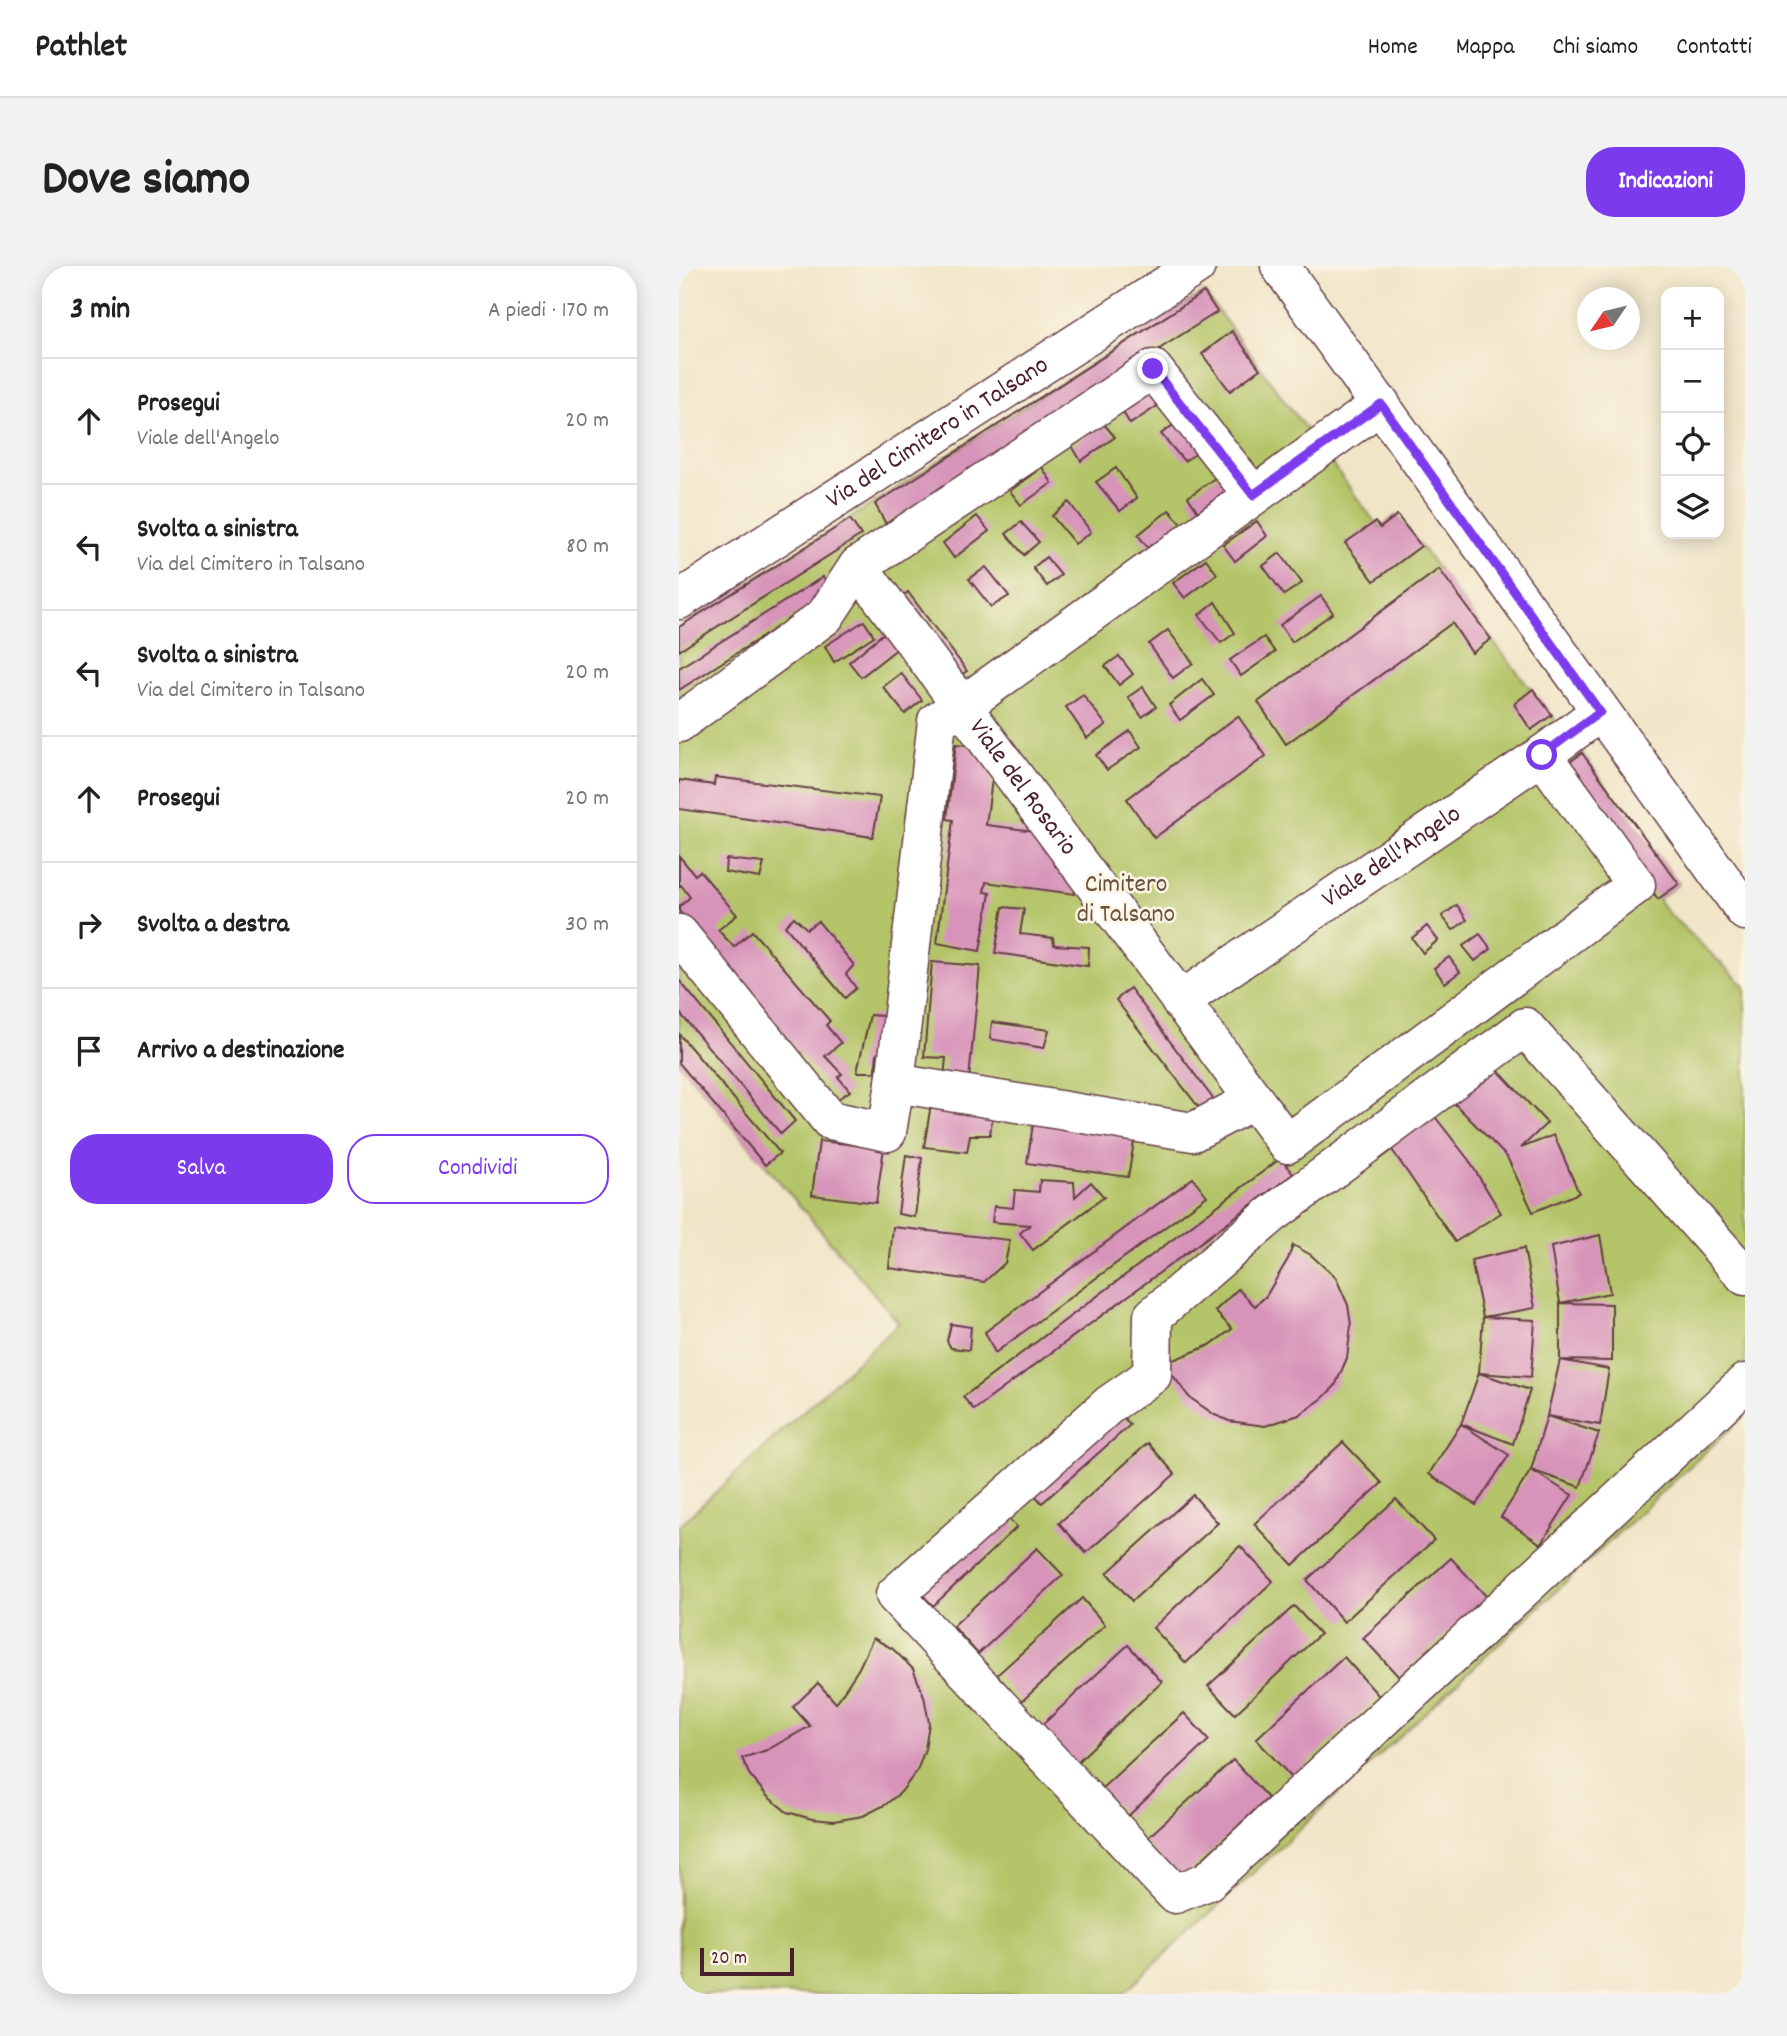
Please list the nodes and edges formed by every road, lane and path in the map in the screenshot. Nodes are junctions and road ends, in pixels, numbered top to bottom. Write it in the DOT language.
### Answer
graph roads {
  1 [pos="1196,266"];
  2 [pos="1280,266"];
  3 [pos="1381,404"];
  4 [pos="1253,495"];
  5 [pos="858,566"];
  6 [pos="679,600"];
  7 [pos="962,706"];
  8 [pos="1600,712"];
  9 [pos="679,723"];
  10 [pos="1542,755"];
  11 [pos="1745,911"];
  12 [pos="679,934"];
  13 [pos="1180,1001"];
  14 [pos="895,1083"];
  15 [pos="1254,1100"];
  16 [pos="1745,1276"];
  17 [pos="1745,1383"];
  1 -- 6 [label="street, Via del Cimitero in Talsano"];
  2 -- 3 [label="street"];
  3 -- 4 [label="street"];
  3 -- 8 [label="street"];
  4 -- 5 [label="street"];
  4 -- 7 [label="street"];
  5 -- 7 [label="street, Viale del Rosario"];
  5 -- 9 [label="street"];
  7 -- 13 [label="street, Viale del Rosario"];
  7 -- 14 [label="street"];
  8 -- 10 [label="street, Viale dell'Angelo"];
  8 -- 11 [label="street"];
  10 -- 13 [label="street, Viale dell'Angelo"];
  10 -- 15 [label="street, Viale del Rosario"];
  12 -- 14 [label="street"];
  13 -- 15 [label="street, Viale del Rosario"];
  14 -- 15 [label="street"];
  16 -- 17 [label="street"];
}
